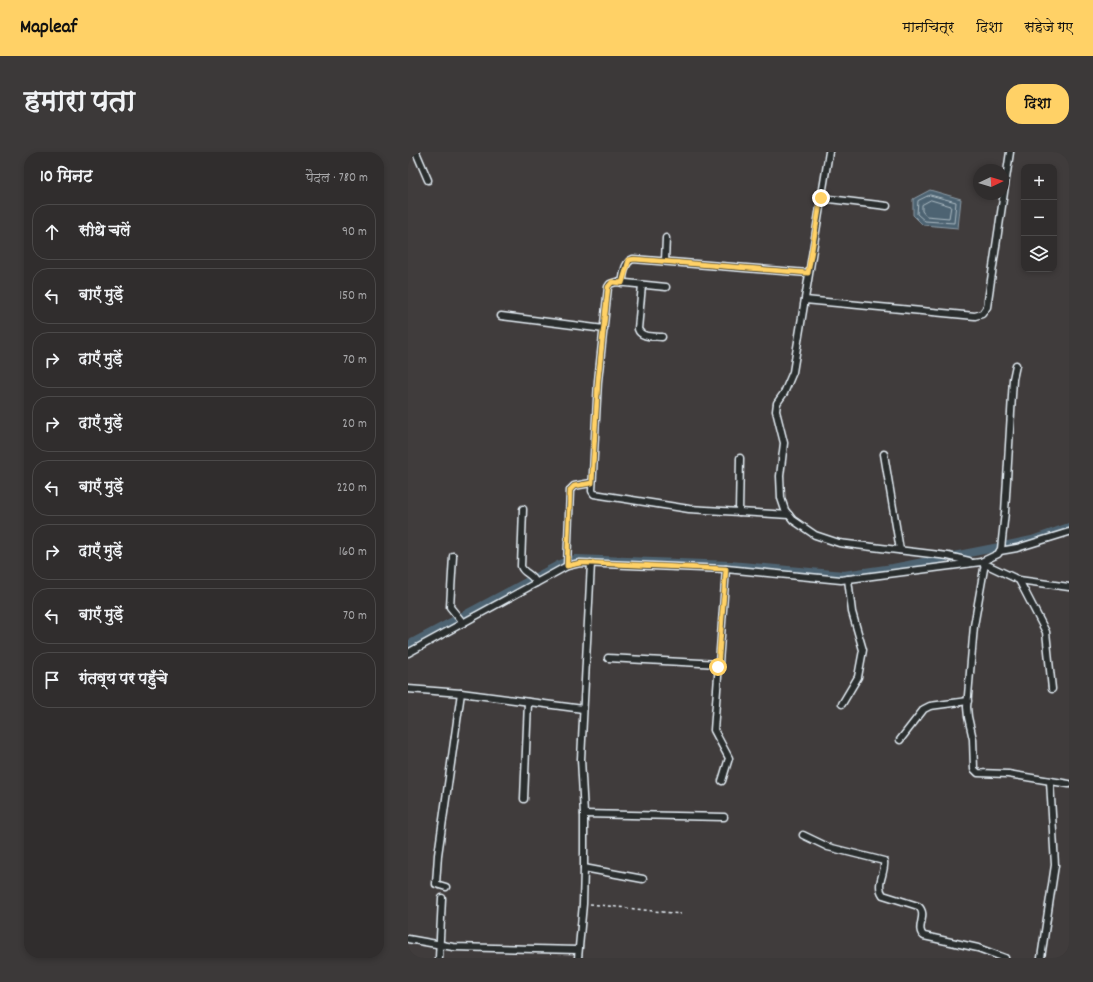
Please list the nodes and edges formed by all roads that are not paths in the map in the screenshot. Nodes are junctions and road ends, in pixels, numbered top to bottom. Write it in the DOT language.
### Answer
graph roads {
  1 [pos="416,152"];
  2 [pos="829,152"];
  3 [pos="1010,152"];
  4 [pos="428,180"];
  5 [pos="821,198"];
  6 [pos="887,206"];
  7 [pos="666,238"];
  8 [pos="665,261"];
  9 [pos="808,273"];
  10 [pos="622,283"];
  11 [pos="642,285"];
  12 [pos="666,287"];
  13 [pos="805,300"];
  14 [pos="501,316"];
  15 [pos="604,329"];
  16 [pos="662,337"];
  17 [pos="1016,365"];
  18 [pos="884,454"];
  19 [pos="740,458"];
  20 [pos="592,483"];
  21 [pos="522,509"];
  22 [pos="739,512"];
  23 [pos="789,515"];
  24 [pos="1069,532"];
  25 [pos="1001,548"];
  26 [pos="900,550"];
  27 [pos="453,556"];
  28 [pos="973,562"];
  29 [pos="567,563"];
  30 [pos="591,563"];
  31 [pos="983,563"];
  32 [pos="726,569"];
  33 [pos="848,579"];
  34 [pos="534,580"];
  35 [pos="1019,580"];
  36 [pos="1069,587"];
  37 [pos="460,620"];
  38 [pos="408,653"];
  39 [pos="608,658"];
  40 [pos="719,664"];
  41 [pos="408,689"];
  42 [pos="1052,689"];
  43 [pos="461,694"];
  44 [pos="968,701"];
  45 [pos="528,702"];
  46 [pos="842,704"];
  47 [pos="583,709"];
  48 [pos="900,740"];
  49 [pos="722,781"];
  50 [pos="1050,781"];
  51 [pos="1069,784"];
  52 [pos="524,799"];
  53 [pos="584,814"];
  54 [pos="724,817"];
  55 [pos="803,835"];
  56 [pos="584,868"];
  57 [pos="643,879"];
  58 [pos="446,886"];
  59 [pos="442,898"];
  60 [pos="408,940"];
  61 [pos="440,945"];
  62 [pos="578,950"];
  63 [pos="439,958"];
  64 [pos="578,958"];
  65 [pos="1005,958"];
  66 [pos="1041,958"];
  1 -- 4 [label="street"];
  2 -- 5 [label="street"];
  3 -- 13 [label="street"];
  5 -- 6 [label="street"];
  5 -- 9 [label="street"];
  7 -- 8 [label="street"];
  8 -- 9 [label="street"];
  8 -- 10 [label="street"];
  9 -- 13 [label="street"];
  10 -- 11 [label="street"];
  10 -- 15 [label="street"];
  11 -- 12 [label="street"];
  11 -- 16 [label="street"];
  13 -- 23 [label="street"];
  14 -- 15 [label="street"];
  15 -- 20 [label="street"];
  17 -- 25 [label="street"];
  18 -- 26 [label="street"];
  19 -- 22 [label="street"];
  20 -- 22 [label="street"];
  20 -- 29 [label="street"];
  21 -- 34 [label="street"];
  22 -- 23 [label="street"];
  23 -- 26 [label="street"];
  24 -- 25 [label="street"];
  25 -- 31 [label="street"];
  26 -- 28 [label="street"];
  27 -- 37 [label="street"];
  28 -- 31 [label="street"];
  28 -- 33 [label="street"];
  29 -- 30 [label="street"];
  29 -- 34 [label="street"];
  30 -- 32 [label="street"];
  30 -- 47 [label="street"];
  31 -- 35 [label="street"];
  31 -- 44 [label="street"];
  32 -- 33 [label="street"];
  32 -- 40 [label="street"];
  33 -- 46 [label="street"];
  34 -- 37 [label="street"];
  35 -- 36 [label="street"];
  35 -- 42 [label="street"];
  37 -- 38 [label="street"];
  39 -- 40 [label="street"];
  40 -- 49 [label="street"];
  41 -- 43 [label="street"];
  43 -- 45 [label="street"];
  43 -- 58 [label="street"];
  44 -- 48 [label="street"];
  44 -- 50 [label="street"];
  45 -- 47 [label="street"];
  45 -- 52 [label="street"];
  47 -- 53 [label="street"];
  50 -- 51 [label="street"];
  50 -- 66 [label="street"];
  53 -- 54 [label="street"];
  53 -- 56 [label="street"];
  55 -- 65 [label="street"];
  56 -- 57 [label="street"];
  56 -- 62 [label="street"];
  59 -- 61 [label="street"];
  60 -- 61 [label="street"];
  61 -- 62 [label="street"];
  61 -- 63 [label="street"];
  62 -- 64 [label="street"];
}
